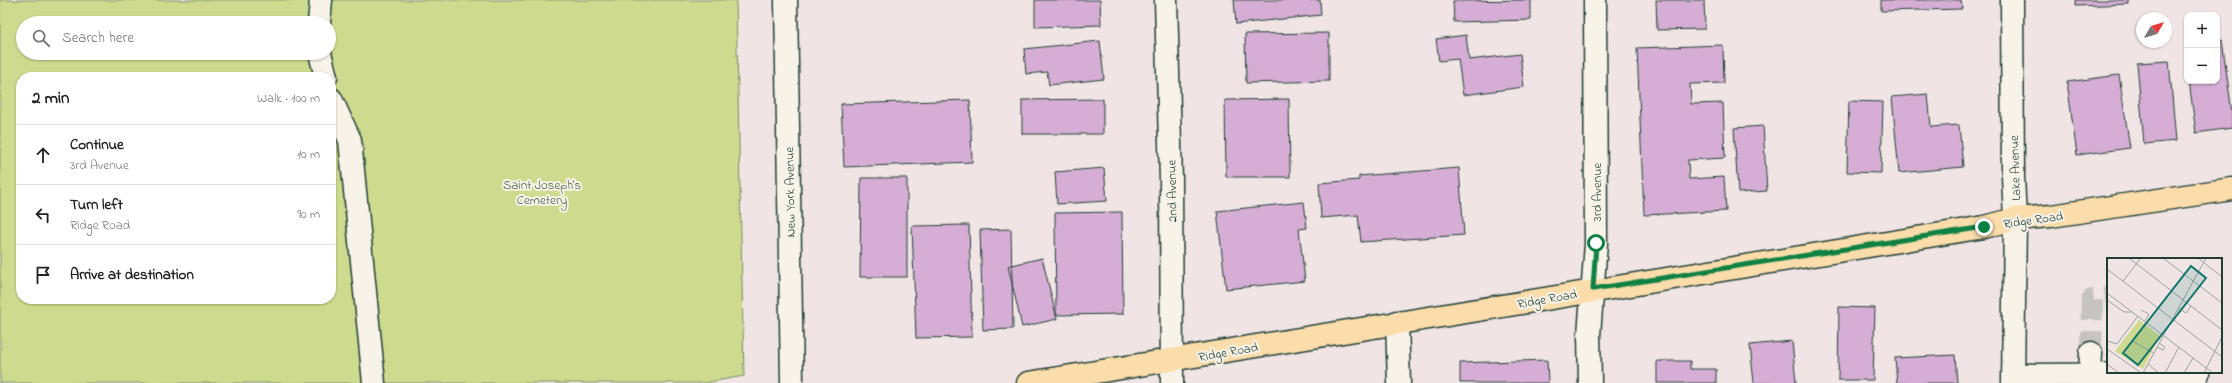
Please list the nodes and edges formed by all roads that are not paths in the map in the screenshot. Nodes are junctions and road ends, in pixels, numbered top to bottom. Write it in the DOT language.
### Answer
graph roads {
  1 [pos="321,0"];
  2 [pos="786,0"];
  3 [pos="1166,0"];
  4 [pos="1594,0"];
  5 [pos="2012,0"];
  6 [pos="320,16"];
  7 [pos="322,60"];
  8 [pos="325,72"];
  9 [pos="336,110"];
  10 [pos="2232,189"];
  11 [pos="2015,219"];
  12 [pos="1593,289"];
  13 [pos="1398,322"];
  14 [pos="1172,361"];
  15 [pos="2107,365"];
  16 [pos="2188,373"];
  17 [pos="2198,373"];
  18 [pos="2013,379"];
  19 [pos="374,383"];
  20 [pos="792,383"];
  21 [pos="1028,383"];
  22 [pos="1172,383"];
  23 [pos="1399,383"];
  24 [pos="1590,383"];
  1 -- 6 [label="street"];
  2 -- 20 [label="street, New York Avenue"];
  3 -- 14 [label="street, 2nd Avenue"];
  4 -- 12 [label="street, 3rd Avenue"];
  5 -- 11 [label="street, Lake Avenue"];
  7 -- 8 [label="street"];
  9 -- 19 [label="street"];
  10 -- 11 [label="main road, Ridge Road"];
  11 -- 12 [label="main road, Ridge Road"];
  11 -- 18 [label="street, Lake Avenue"];
  12 -- 13 [label="main road, Ridge Road"];
  12 -- 24 [label="street, 3rd Avenue"];
  13 -- 14 [label="main road, Ridge Road"];
  13 -- 23 [label="street"];
  14 -- 21 [label="main road, Ridge Road"];
  14 -- 22 [label="street, 2nd Avenue"];
  15 -- 18 [label="street"];
  16 -- 17 [label="street"];
}
